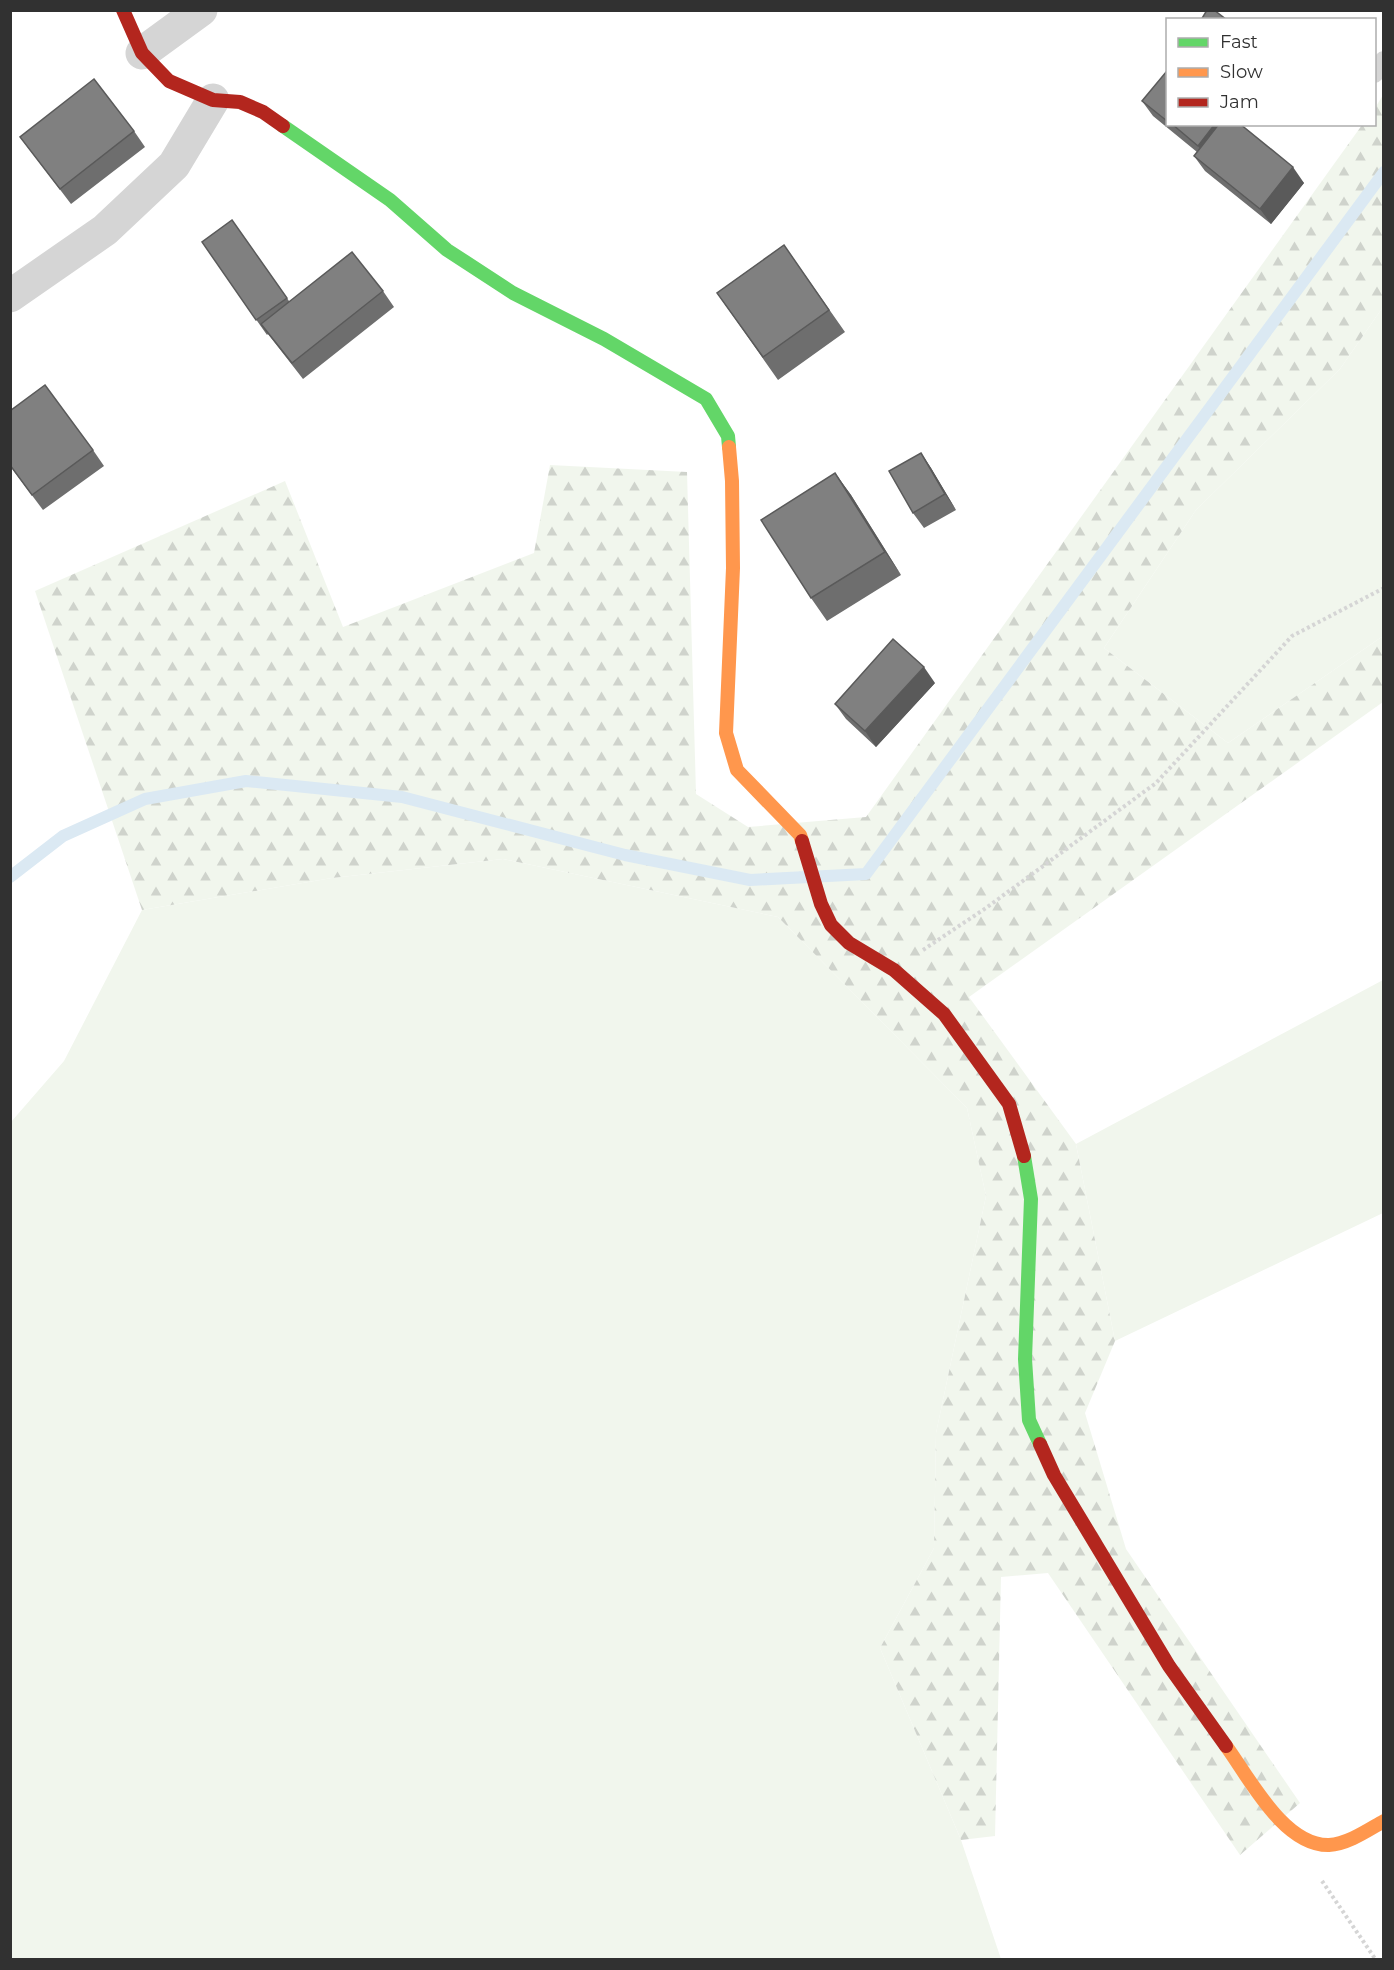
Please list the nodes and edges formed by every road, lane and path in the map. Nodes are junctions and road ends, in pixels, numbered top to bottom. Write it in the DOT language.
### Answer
graph roads {
  1 [pos="123,10"];
  2 [pos="201,10"];
  3 [pos="142,53"];
  4 [pos="213,100"];
  5 [pos="10,296"];
  6 [pos="1383,588"];
  7 [pos="894,970"];
  8 [pos="1383,1821"];
  9 [pos="1321,1881"];
  10 [pos="1376,1959"];
  1 -- 3 [label="street"];
  2 -- 3 [label="street"];
  3 -- 4 [label="street"];
  4 -- 5 [label="street"];
  4 -- 7 [label="street"];
  6 -- 7 [label="path"];
  7 -- 8 [label="street"];
  9 -- 10 [label="path"];
}
